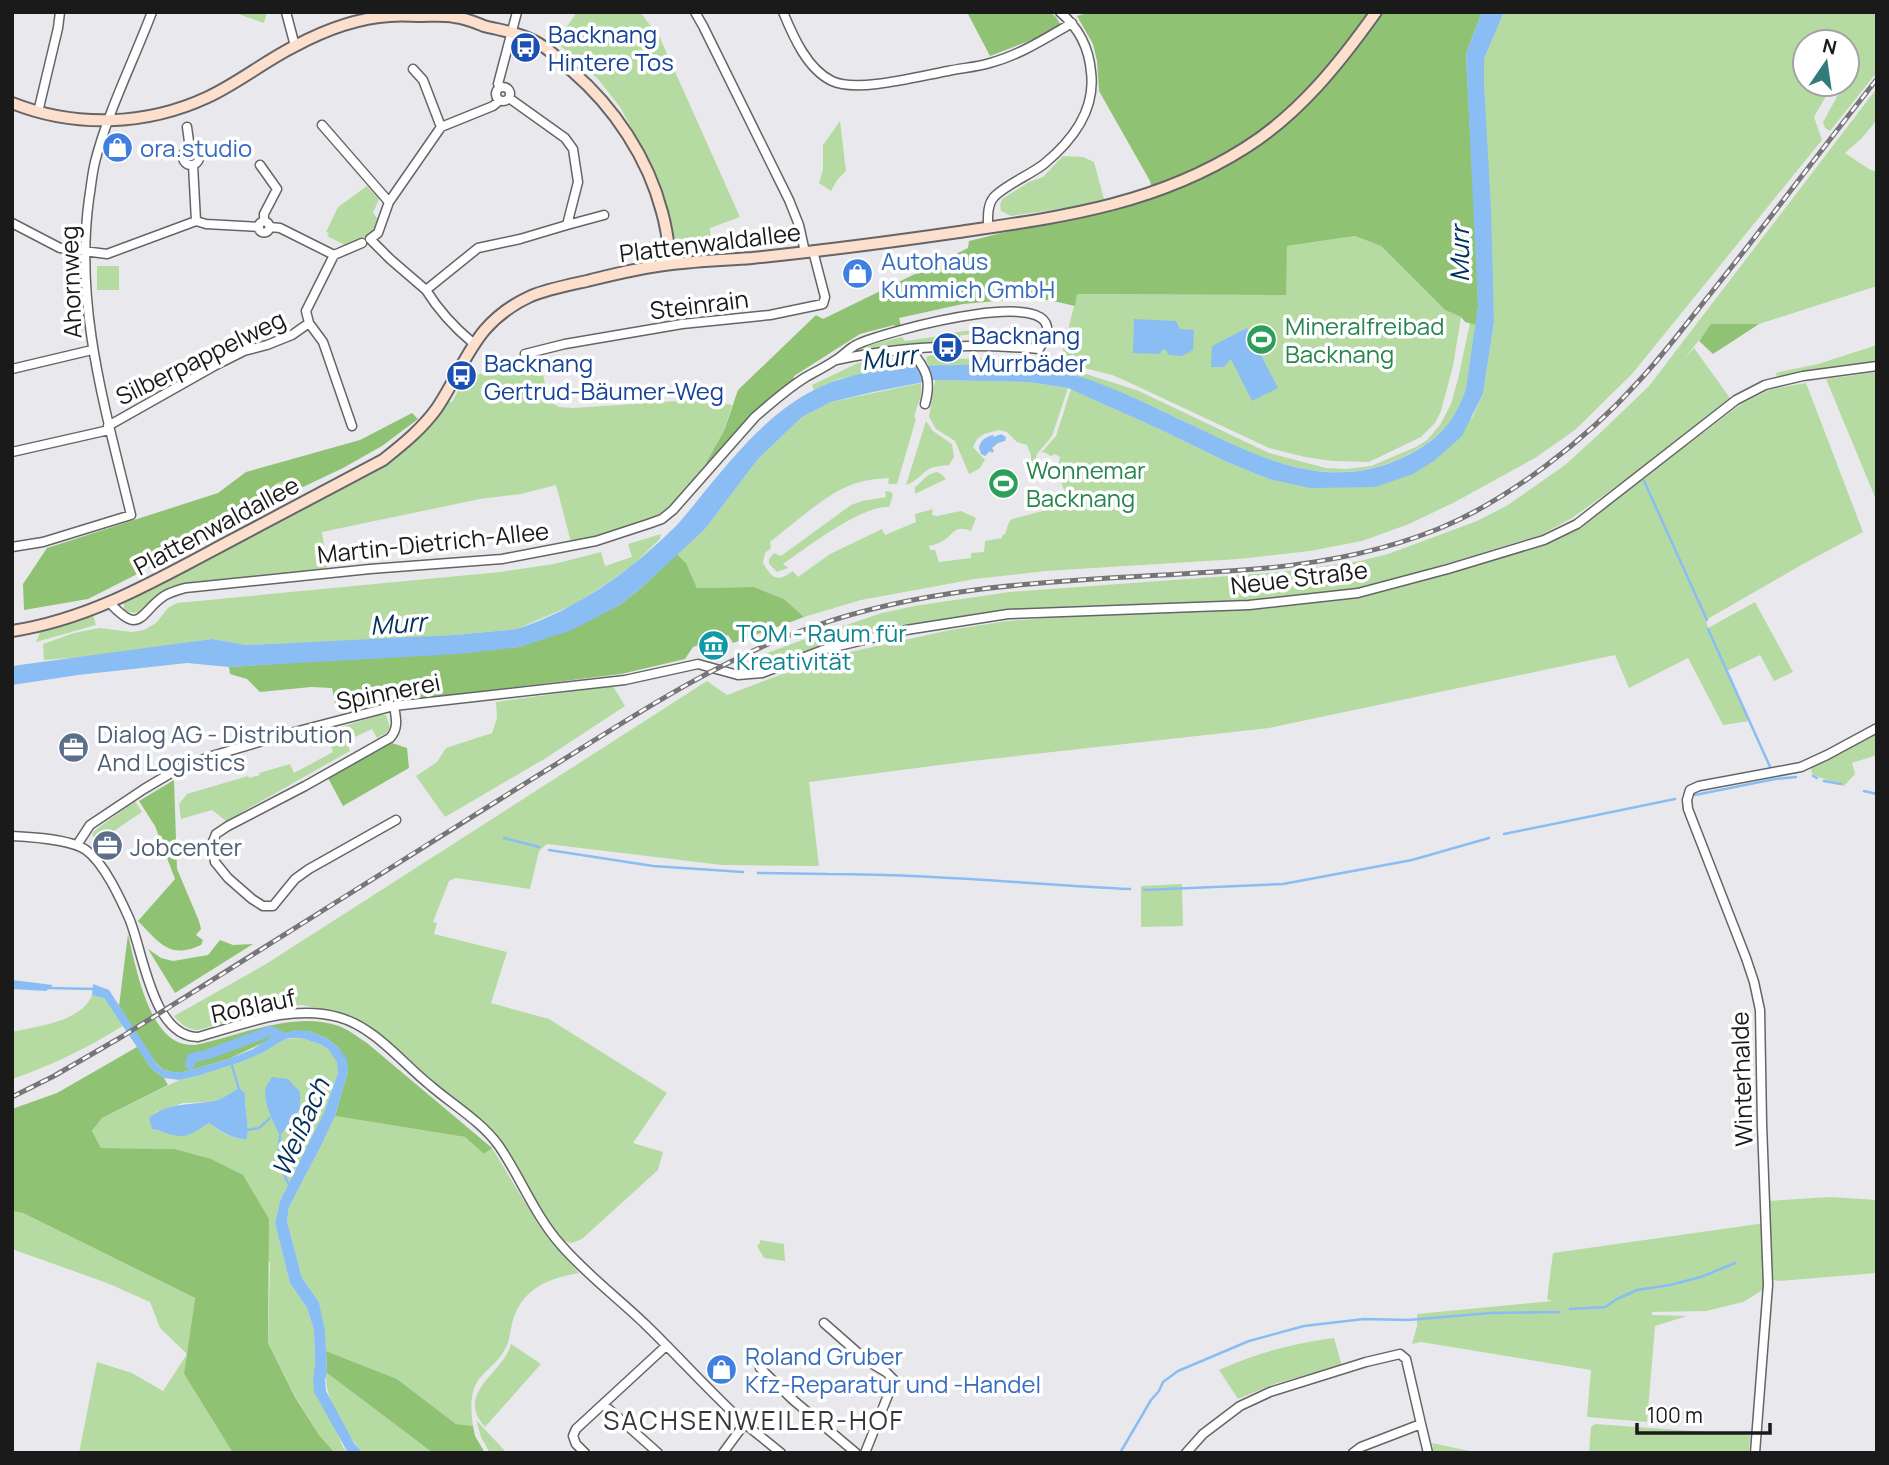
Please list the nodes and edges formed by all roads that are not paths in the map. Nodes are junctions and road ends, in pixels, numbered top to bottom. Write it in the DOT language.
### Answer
graph roads {
  1 [pos="60,12"];
  2 [pos="152,12"];
  3 [pos="286,12"];
  4 [pos="517,12"];
  5 [pos="695,12"];
  6 [pos="783,12"];
  7 [pos="1060,12"];
  8 [pos="1376,12"];
  9 [pos="1072,23"];
  10 [pos="512,32"];
  11 [pos="295,46"];
  12 [pos="414,69"];
  13 [pos="500,87"];
  14 [pos="509,98"];
  15 [pos="499,101"];
  16 [pos="12,103"];
  17 [pos="40,107"];
  18 [pos="109,121"];
  19 [pos="322,125"];
  20 [pos="187,127"];
  21 [pos="441,127"];
  22 [pos="260,164"];
  23 [pos="389,202"];
  24 [pos="604,215"];
  25 [pos="196,221"];
  26 [pos="12,223"];
  27 [pos="264,225"];
  28 [pos="567,225"];
  29 [pos="988,228"];
  30 [pos="362,243"];
  31 [pos="809,251"];
  32 [pos="84,252"];
  33 [pos="334,256"];
  34 [pos="671,264"];
  35 [pos="426,290"];
  36 [pos="309,323"];
  37 [pos="473,343"];
  38 [pos="910,349"];
  39 [pos="92,350"];
  40 [pos="525,354"];
  41 [pos="836,360"];
  42 [pos="1877,366"];
  43 [pos="12,369"];
  44 [pos="925,404"];
  45 [pos="352,426"];
  46 [pos="109,428"];
  47 [pos="12,452"];
  48 [pos="12,547"];
  49 [pos="110,603"];
  50 [pos="12,631"];
  51 [pos="719,669"];
  52 [pos="394,706"];
  53 [pos="1877,729"];
  54 [pos="396,820"];
  55 [pos="12,836"];
  56 [pos="77,845"];
  57 [pos="824,1323"];
  58 [pos="666,1346"];
  59 [pos="760,1368"];
  60 [pos="603,1405"];
  61 [pos="745,1423"];
  62 [pos="1421,1424"];
  63 [pos="585,1453"];
  64 [pos="658,1453"];
  65 [pos="723,1453"];
  66 [pos="781,1453"];
  67 [pos="856,1453"];
  68 [pos="865,1453"];
  69 [pos="1186,1453"];
  70 [pos="1353,1453"];
  71 [pos="1428,1453"];
  72 [pos="1755,1453"];
  1 -- 17 [label="street"];
  2 -- 18 [label="street, Ahornweg"];
  3 -- 11 [label="street"];
  4 -- 10 [label="street"];
  5 -- 31 [label="street"];
  6 -- 9 [label="street"];
  7 -- 9 [label="street"];
  8 -- 29 [label="street, Plattenwaldallee"];
  9 -- 29 [label="street"];
  10 -- 11 [label="street"];
  10 -- 13 [label="street"];
  10 -- 34 [label="street"];
  11 -- 18 [label="street"];
  12 -- 21 [label="street"];
  13 -- 14 [label="street"];
  13 -- 15 [label="street"];
  14 -- 15 [label="street"];
  14 -- 28 [label="street"];
  15 -- 21 [label="street"];
  16 -- 17 [label="street"];
  17 -- 18 [label="street"];
  18 -- 32 [label="street, Ahornweg"];
  19 -- 23 [label="street"];
  20 -- 25 [label="street"];
  21 -- 23 [label="street"];
  22 -- 27 [label="street"];
  23 -- 35 [label="street"];
  24 -- 28 [label="street"];
  25 -- 27 [label="street"];
  25 -- 32 [label="street"];
  26 -- 32 [label="street"];
  27 -- 33 [label="street"];
  28 -- 35 [label="street"];
  29 -- 31 [label="street, Plattenwaldallee"];
  30 -- 33 [label="street"];
  31 -- 34 [label="street, Plattenwaldallee"];
  31 -- 40 [label="street, Steinrain"];
  32 -- 39 [label="street, Ahornweg"];
  33 -- 36 [label="street"];
  34 -- 37 [label="street, Plattenwaldallee"];
  35 -- 37 [label="street"];
  36 -- 45 [label="street"];
  36 -- 46 [label="street, Silberpappelweg"];
  37 -- 49 [label="street, Plattenwaldallee"];
  38 -- 41 [label="street, Martin-Dietrich-Allee"];
  38 -- 41 [label="street, Martin-Dietrich-Allee"];
  38 -- 44 [label="street"];
  39 -- 43 [label="street"];
  39 -- 46 [label="street, Ahornweg"];
  41 -- 49 [label="street, Martin-Dietrich-Allee"];
  42 -- 51 [label="street, Neue Straße"];
  46 -- 47 [label="street, Silberpappelweg"];
  46 -- 48 [label="street, Ahornweg"];
  49 -- 50 [label="street, Plattenwaldallee"];
  51 -- 52 [label="street, Spinnerei"];
  52 -- 54 [label="street"];
  52 -- 56 [label="street, Spinnerei"];
  53 -- 72 [label="street, Winterhalde"];
  55 -- 56 [label="street"];
  56 -- 58 [label="street, Roßlauf"];
  57 -- 68 [label="street"];
  58 -- 60 [label="street"];
  58 -- 61 [label="street, Roßlauf"];
  59 -- 67 [label="street"];
  60 -- 63 [label="street"];
  60 -- 64 [label="street"];
  61 -- 65 [label="street"];
  61 -- 66 [label="street, Roßlauf"];
  62 -- 69 [label="street"];
  62 -- 70 [label="street"];
  62 -- 71 [label="street"];
}
